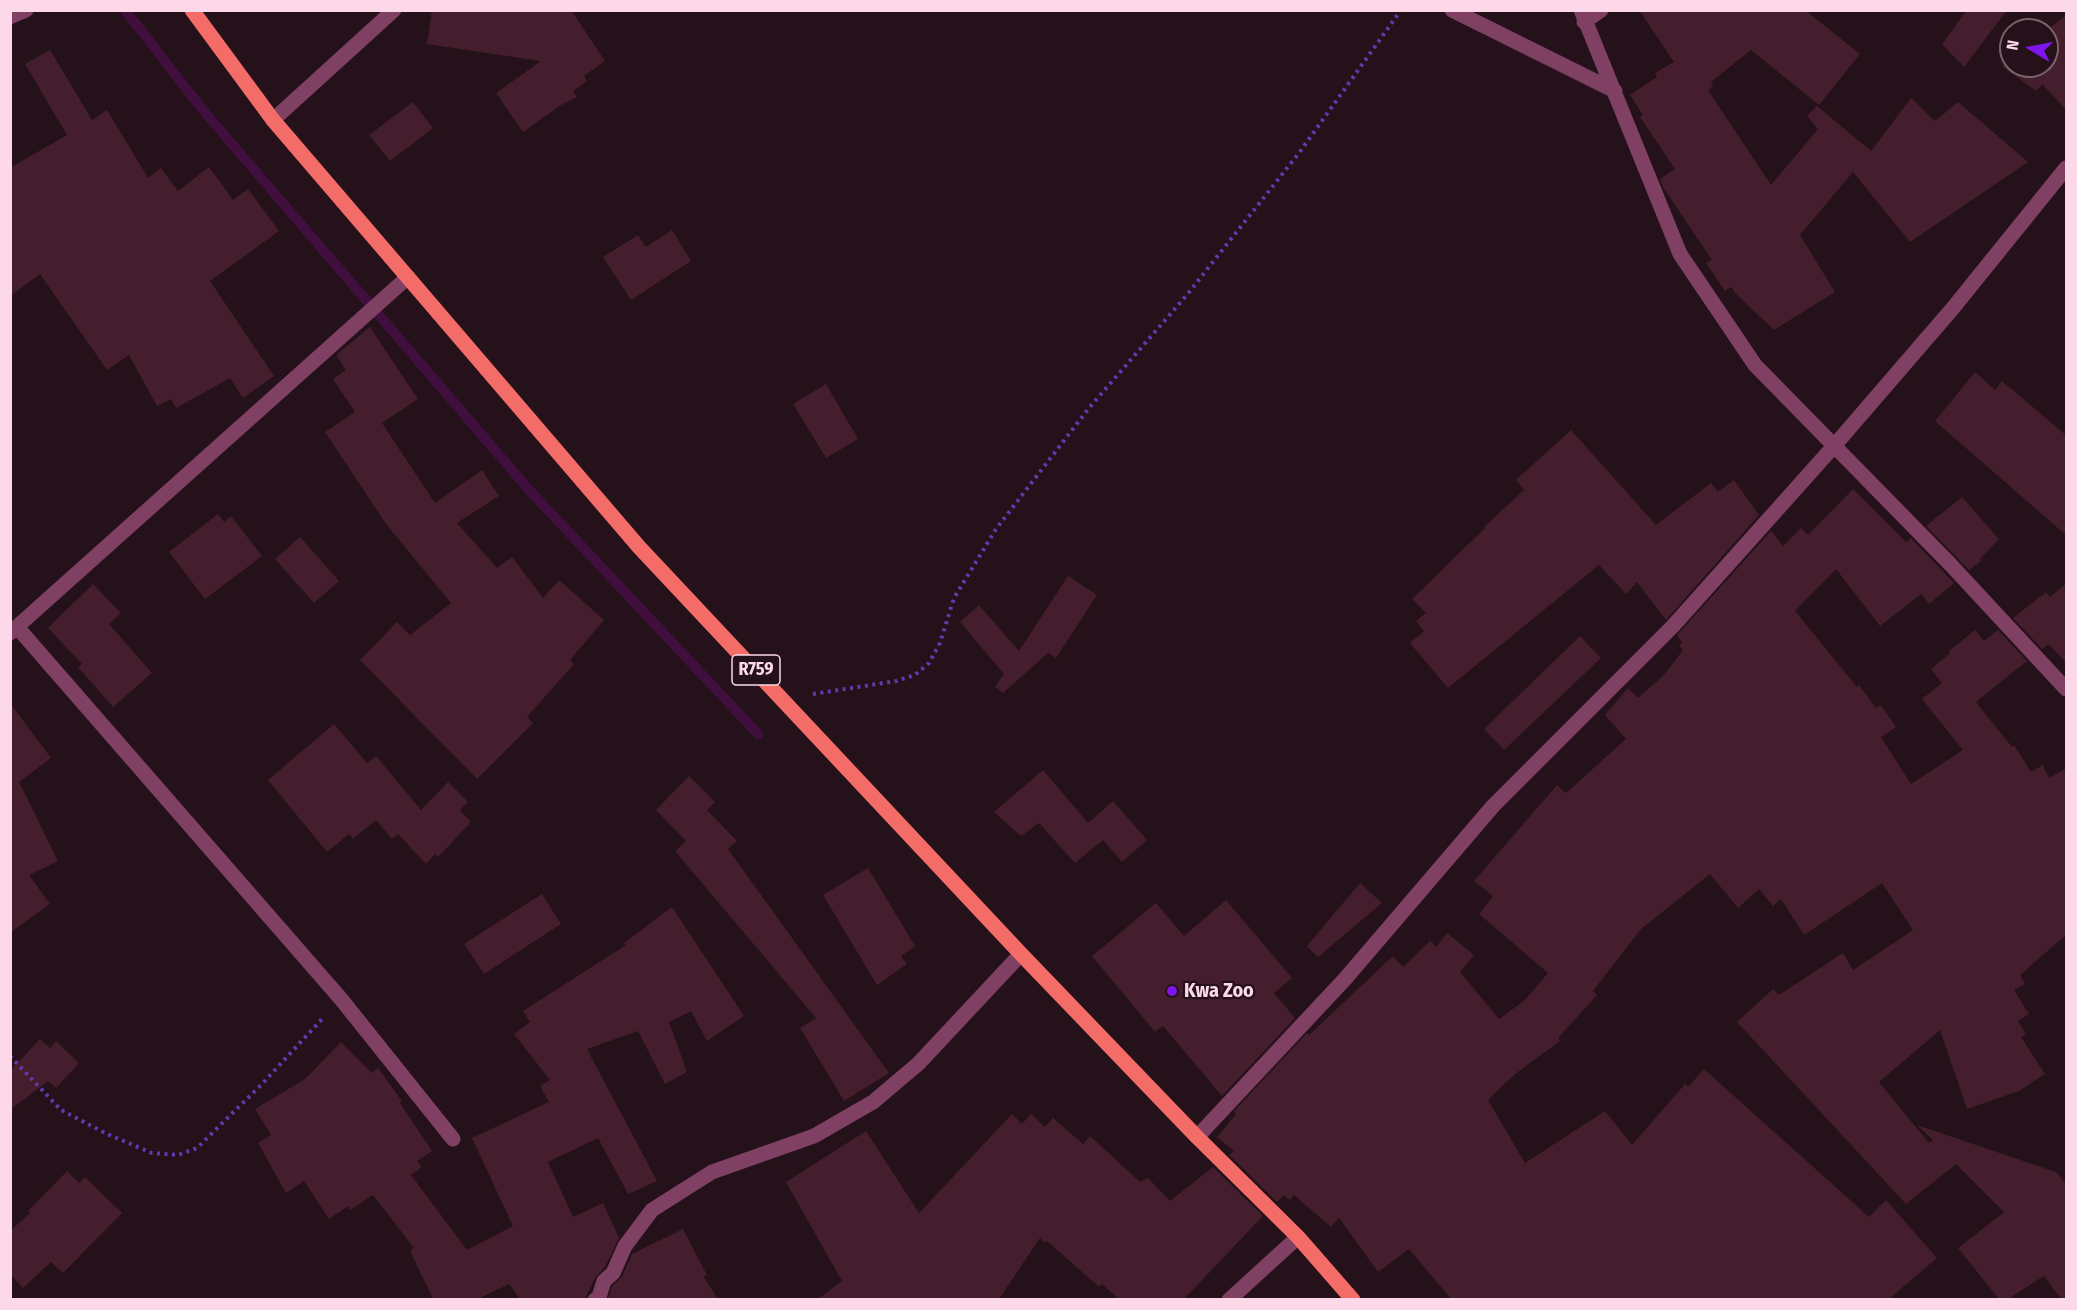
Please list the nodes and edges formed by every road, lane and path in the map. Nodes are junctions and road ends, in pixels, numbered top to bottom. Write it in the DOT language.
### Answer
graph roads {
  1 [pos="26,10"];
  2 [pos="192,10"];
  3 [pos="394,10"];
  4 [pos="1401,10"];
  5 [pos="1452,10"];
  6 [pos="1601,10"];
  7 [pos="1582,16"];
  8 [pos="10,18"];
  9 [pos="1615,91"];
  10 [pos="273,120"];
  11 [pos="2067,168"];
  12 [pos="408,277"];
  13 [pos="1834,446"];
  14 [pos="14,630"];
  15 [pos="2067,689"];
  16 [pos="782,698"];
  17 [pos="1021,954"];
  18 [pos="341,999"];
  19 [pos="10,1056"];
  20 [pos="1197,1137"];
  21 [pos="453,1139"];
  22 [pos="1298,1237"];
  23 [pos="595,1299"];
  24 [pos="1229,1299"];
  25 [pos="1353,1299"];
  1 -- 8 [label="street"];
  2 -- 10 [label="main road, R759"];
  3 -- 10 [label="street"];
  4 -- 16 [label="path"];
  5 -- 9 [label="street"];
  6 -- 7 [label="street"];
  7 -- 9 [label="street"];
  9 -- 13 [label="street"];
  10 -- 12 [label="main road, R759"];
  11 -- 13 [label="street"];
  12 -- 14 [label="street"];
  12 -- 16 [label="main road, R759"];
  13 -- 15 [label="street"];
  13 -- 20 [label="street"];
  14 -- 18 [label="street"];
  16 -- 17 [label="main road, R759"];
  17 -- 20 [label="main road, R759"];
  17 -- 23 [label="street"];
  18 -- 19 [label="path"];
  18 -- 21 [label="street"];
  20 -- 22 [label="main road, R759"];
  22 -- 24 [label="street"];
  22 -- 25 [label="main road, R759"];
}
